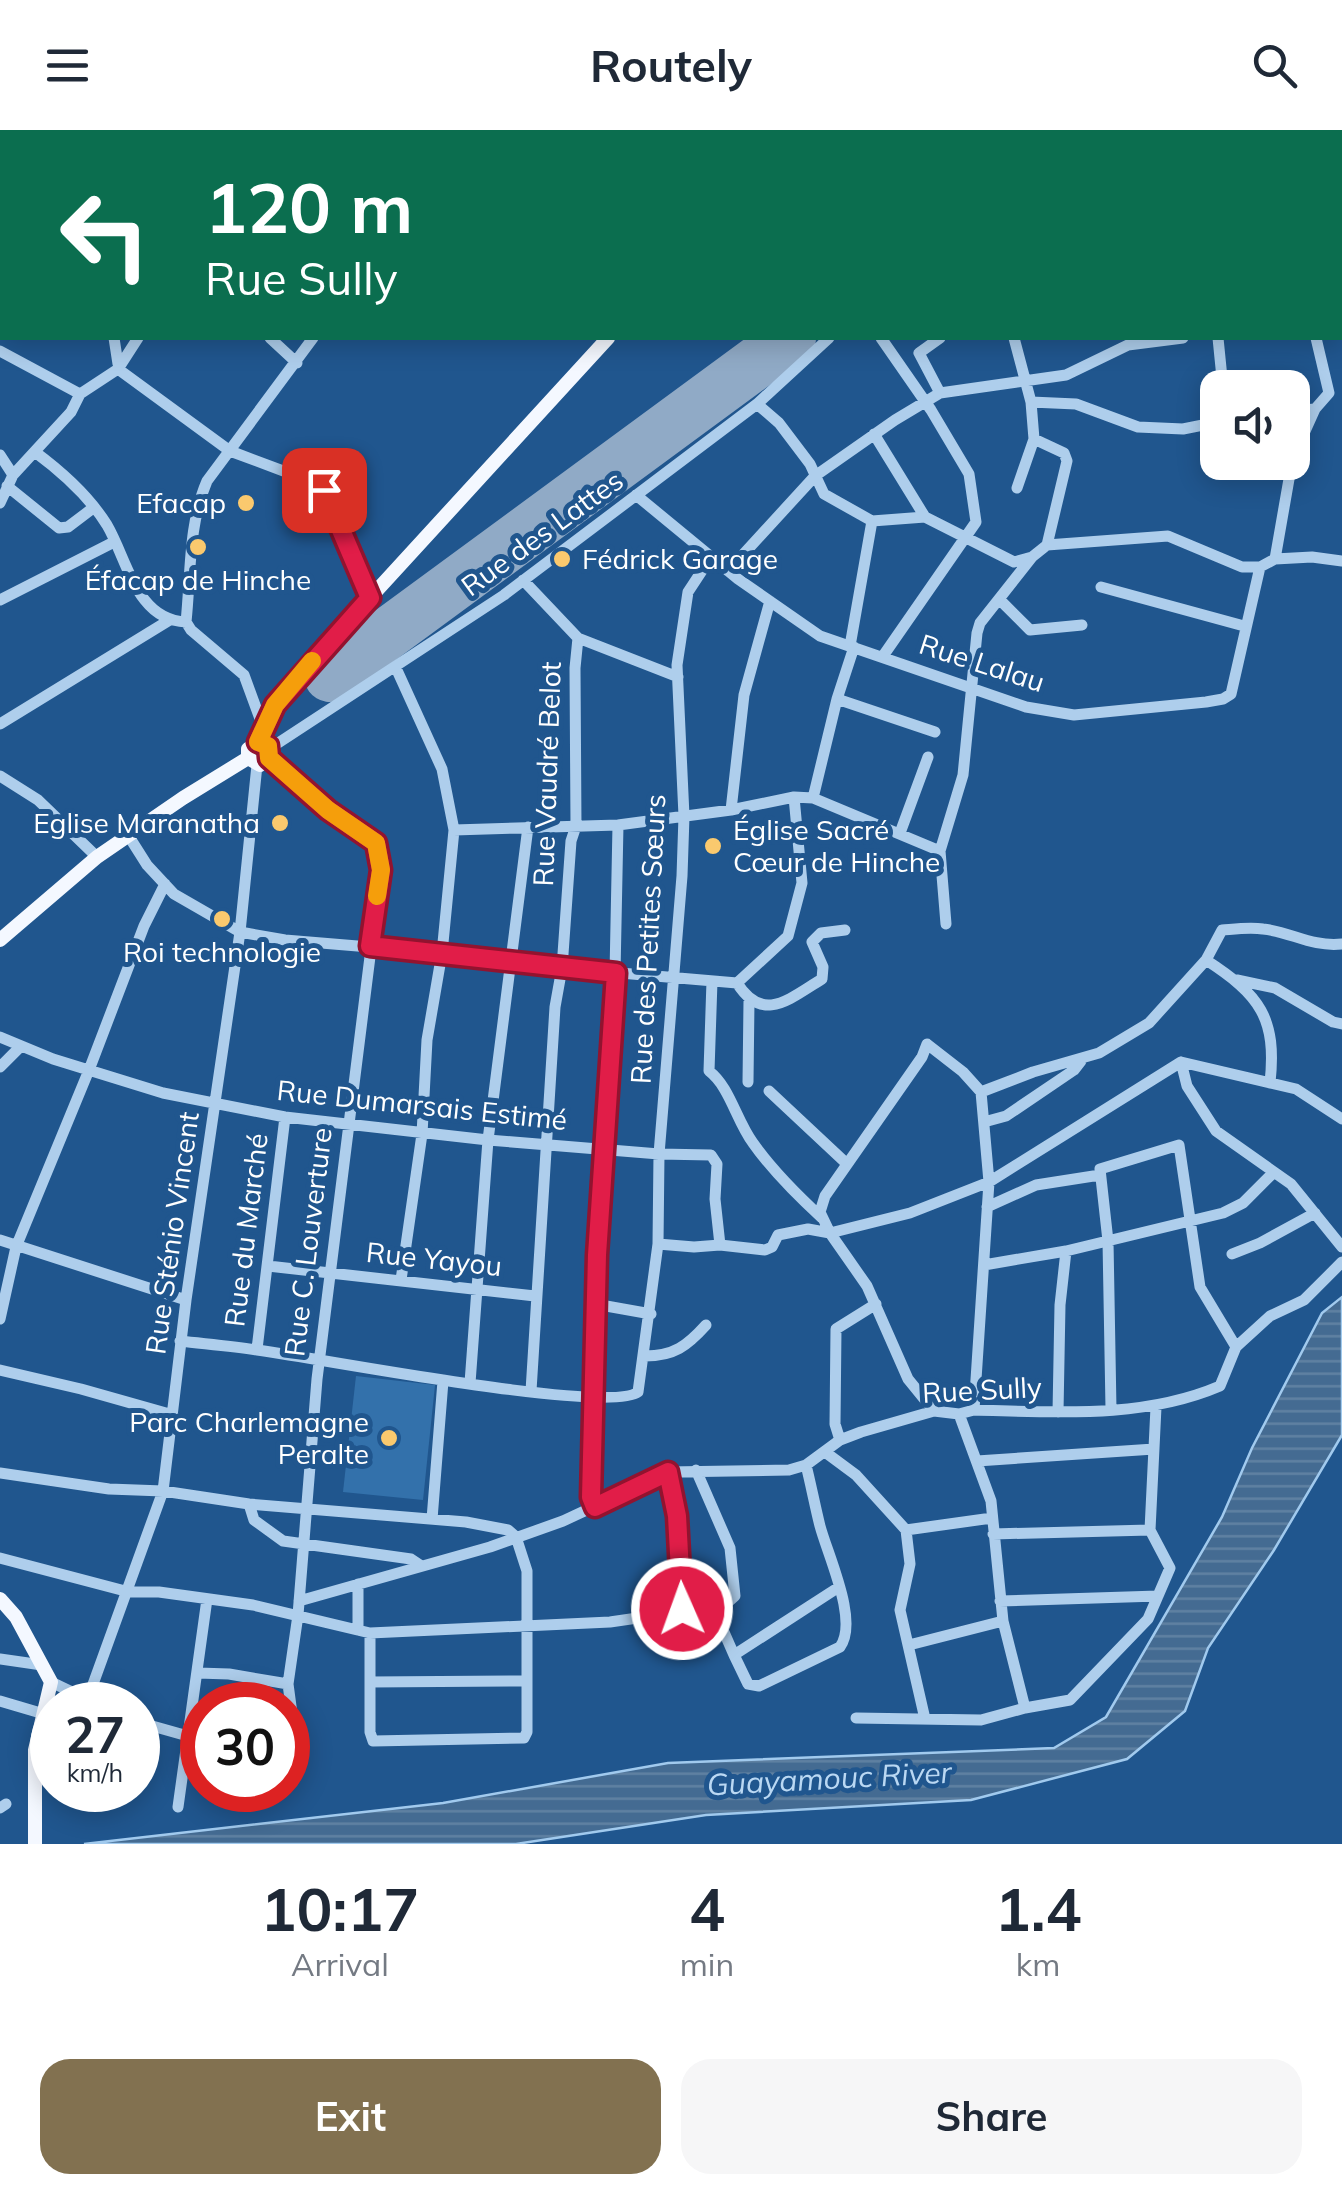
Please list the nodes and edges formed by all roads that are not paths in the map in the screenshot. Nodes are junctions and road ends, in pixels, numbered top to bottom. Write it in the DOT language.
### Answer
graph roads {
  1 [pos="115,340"];
  2 [pos="137,340"];
  3 [pos="272,340"];
  4 [pos="312,340"];
  5 [pos="606,340"];
  6 [pos="827,340"];
  7 [pos="882,340"];
  8 [pos="937,340"];
  9 [pos="1015,340"];
  10 [pos="1218,340"];
  11 [pos="1317,340"];
  12 [pos="1130,341"];
  13 [pos="0,351"];
  14 [pos="297,363"];
  15 [pos="118,369"];
  16 [pos="1221,370"];
  17 [pos="1025,381"];
  18 [pos="940,393"];
  19 [pos="1336,393"];
  20 [pos="80,394"];
  21 [pos="1031,402"];
  22 [pos="757,404"];
  23 [pos="927,404"];
  24 [pos="1310,409"];
  25 [pos="1315,409"];
  26 [pos="1310,420"];
  27 [pos="1200,425"];
  28 [pos="874,434"];
  29 [pos="1034,440"];
  30 [pos="230,451"];
  31 [pos="36,452"];
  32 [pos="0,455"];
  33 [pos="816,476"];
  34 [pos="10,480"];
  35 [pos="1289,480"];
  36 [pos="1017,488"];
  37 [pos="636,495"];
  38 [pos="0,503"];
  39 [pos="93,508"];
  40 [pos="925,517"];
  41 [pos="872,521"];
  42 [pos="966,538"];
  43 [pos="114,542"];
  44 [pos="1047,544"];
  45 [pos="711,557"];
  46 [pos="1032,558"];
  47 [pos="1275,558"];
  48 [pos="1339,558"];
  49 [pos="1260,567"];
  50 [pos="728,571"];
  51 [pos="523,580"];
  52 [pos="1101,587"];
  53 [pos="370,598"];
  54 [pos="999,599"];
  55 [pos="0,600"];
  56 [pos="770,601"];
  57 [pos="168,621"];
  58 [pos="186,622"];
  59 [pos="1082,625"];
  60 [pos="1244,626"];
  61 [pos="578,638"];
  62 [pos="852,646"];
  63 [pos="883,656"];
  64 [pos="396,668"];
  65 [pos="678,677"];
  66 [pos="972,690"];
  67 [pos="837,699"];
  68 [pos="0,724"];
  69 [pos="263,727"];
  70 [pos="935,732"];
  71 [pos="260,754"];
  72 [pos="928,757"];
  73 [pos="0,776"];
  74 [pos="794,797"];
  75 [pos="813,798"];
  76 [pos="730,810"];
  77 [pos="684,816"];
  78 [pos="618,825"];
  79 [pos="576,826"];
  80 [pos="528,827"];
  81 [pos="454,830"];
  82 [pos="900,833"];
  83 [pos="128,835"];
  84 [pos="940,851"];
  85 [pos="97,857"];
  86 [pos="165,884"];
  87 [pos="946,924"];
  88 [pos="845,930"];
  89 [pos="240,932"];
  90 [pos="0,940"];
  91 [pos="1342,944"];
  92 [pos="370,946"];
  93 [pos="442,953"];
  94 [pos="1206,960"];
  95 [pos="511,962"];
  96 [pos="562,968"];
  97 [pos="616,973"];
  98 [pos="675,979"];
  99 [pos="1238,980"];
  100 [pos="712,981"];
  101 [pos="738,983"];
  102 [pos="749,1000"];
  103 [pos="1342,1024"];
  104 [pos="0,1038"];
  105 [pos="20,1047"];
  106 [pos="1081,1060"];
  107 [pos="1181,1062"];
  108 [pos="0,1067"];
  109 [pos="90,1070"];
  110 [pos="748,1082"];
  111 [pos="1270,1083"];
  112 [pos="769,1091"];
  113 [pos="981,1092"];
  114 [pos="215,1105"];
  115 [pos="285,1117"];
  116 [pos="1342,1119"];
  117 [pos="348,1122"];
  118 [pos="984,1122"];
  119 [pos="422,1134"];
  120 [pos="488,1140"];
  121 [pos="545,1144"];
  122 [pos="606,1149"];
  123 [pos="659,1154"];
  124 [pos="847,1164"];
  125 [pos="1273,1172"];
  126 [pos="1100,1175"];
  127 [pos="989,1182"];
  128 [pos="987,1207"];
  129 [pos="1315,1213"];
  130 [pos="822,1218"];
  131 [pos="1192,1222"];
  132 [pos="830,1233"];
  133 [pos="0,1240"];
  134 [pos="1108,1241"];
  135 [pos="658,1244"];
  136 [pos="720,1245"];
  137 [pos="16,1247"];
  138 [pos="1342,1247"];
  139 [pos="1066,1251"];
  140 [pos="1232,1254"];
  141 [pos="1342,1262"];
  142 [pos="984,1265"];
  143 [pos="268,1266"];
  144 [pos="332,1273"];
  145 [pos="401,1280"];
  146 [pos="478,1289"];
  147 [pos="536,1296"];
  148 [pos="186,1300"];
  149 [pos="595,1304"];
  150 [pos="876,1304"];
  151 [pos="651,1314"];
  152 [pos="0,1319"];
  153 [pos="706,1325"];
  154 [pos="180,1341"];
  155 [pos="1236,1347"];
  156 [pos="257,1350"];
  157 [pos="645,1356"];
  158 [pos="319,1360"];
  159 [pos="0,1370"];
  160 [pos="443,1380"];
  161 [pos="470,1383"];
  162 [pos="531,1391"];
  163 [pos="592,1397"];
  164 [pos="1156,1406"];
  165 [pos="1111,1409"];
  166 [pos="974,1410"];
  167 [pos="934,1411"];
  168 [pos="1058,1412"];
  169 [pos="959,1414"];
  170 [pos="173,1415"];
  171 [pos="840,1440"];
  172 [pos="1154,1450"];
  173 [pos="825,1452"];
  174 [pos="977,1460"];
  175 [pos="806,1465"];
  176 [pos="696,1470"];
  177 [pos="668,1472"];
  178 [pos="0,1473"];
  179 [pos="162,1491"];
  180 [pos="249,1504"];
  181 [pos="595,1507"];
  182 [pos="306,1508"];
  183 [pos="992,1518"];
  184 [pos="432,1519"];
  185 [pos="906,1530"];
  186 [pos="1150,1530"];
  187 [pos="993,1534"];
  188 [pos="516,1537"];
  189 [pos="304,1545"];
  190 [pos="0,1558"];
  191 [pos="420,1565"];
  192 [pos="358,1584"];
  193 [pos="839,1587"];
  194 [pos="128,1592"];
  195 [pos="1158,1596"];
  196 [pos="0,1599"];
  197 [pos="207,1599"];
  198 [pos="1000,1601"];
  199 [pos="713,1607"];
  200 [pos="298,1608"];
  201 [pos="682,1609"];
  202 [pos="1003,1621"];
  203 [pos="525,1626"];
  204 [pos="364,1632"];
  205 [pos="909,1645"];
  206 [pos="734,1655"];
  207 [pos="0,1659"];
  208 [pos="42,1664"];
  209 [pos="198,1673"];
  210 [pos="526,1681"];
  211 [pos="51,1682"];
  212 [pos="100,1682"];
  213 [pos="196,1682"];
  214 [pos="276,1682"];
  215 [pos="288,1682"];
  216 [pos="370,1682"];
  217 [pos="0,1701"];
  218 [pos="1025,1708"];
  219 [pos="30,1710"];
  220 [pos="856,1718"];
  221 [pos="926,1719"];
  222 [pos="180,1790"];
  223 [pos="178,1807"];
  224 [pos="33,1812"];
  225 [pos="34,1844"];
  1 -- 15 [label="street"];
  2 -- 15 [label="street"];
  3 -- 14 [label="street"];
  4 -- 14 [label="street"];
  5 -- 53 [label="main road"];
  6 -- 22 [label="street, Rue des Lattes"];
  7 -- 23 [label="street"];
  8 -- 18 [label="street"];
  9 -- 17 [label="street"];
  10 -- 16 [label="street"];
  11 -- 19 [label="street"];
  12 -- 17 [label="street"];
  13 -- 20 [label="street"];
  14 -- 30 [label="street"];
  15 -- 20 [label="street"];
  15 -- 30 [label="street"];
  17 -- 18 [label="street"];
  17 -- 21 [label="street"];
  18 -- 23 [label="street"];
  19 -- 25 [label="street"];
  20 -- 31 [label="street"];
  21 -- 27 [label="street"];
  21 -- 29 [label="street"];
  22 -- 33 [label="street"];
  22 -- 37 [label="street, Rue des Lattes"];
  23 -- 28 [label="street"];
  23 -- 42 [label="street"];
  24 -- 25 [label="street"];
  25 -- 26 [label="street"];
  28 -- 33 [label="street"];
  28 -- 40 [label="street"];
  29 -- 36 [label="street"];
  29 -- 44 [label="street"];
  30 -- 53 [label="street"];
  30 -- 58 [label="street"];
  31 -- 34 [label="street"];
  31 -- 39 [label="street"];
  32 -- 34 [label="street"];
  33 -- 41 [label="street"];
  33 -- 50 [label="street"];
  34 -- 38 [label="street"];
  34 -- 39 [label="street"];
  35 -- 47 [label="street"];
  37 -- 45 [label="street, Rue Lalau"];
  37 -- 51 [label="street, Rue des Lattes"];
  39 -- 43 [label="street"];
  40 -- 41 [label="street"];
  40 -- 42 [label="street"];
  41 -- 62 [label="street"];
  42 -- 46 [label="street"];
  42 -- 63 [label="street"];
  43 -- 55 [label="street"];
  43 -- 57 [label="street"];
  44 -- 46 [label="street"];
  44 -- 49 [label="street"];
  45 -- 50 [label="street, Rue Lalau"];
  45 -- 65 [label="street, Rue des Petites Sœurs"];
  46 -- 54 [label="street"];
  47 -- 48 [label="street"];
  47 -- 49 [label="street"];
  49 -- 60 [label="street, Rue Lalau"];
  50 -- 56 [label="street, Rue Lalau"];
  51 -- 61 [label="street"];
  51 -- 64 [label="street, Rue des Lattes"];
  52 -- 60 [label="street"];
  53 -- 69 [label="main road"];
  54 -- 59 [label="street"];
  54 -- 66 [label="street"];
  56 -- 62 [label="street, Rue Lalau"];
  56 -- 76 [label="street"];
  57 -- 58 [label="street"];
  57 -- 68 [label="street"];
  58 -- 69 [label="street"];
  60 -- 66 [label="street, Rue Lalau"];
  61 -- 65 [label="street"];
  61 -- 79 [label="street, Rue Vaudré Belot"];
  62 -- 63 [label="street, Rue Lalau"];
  62 -- 67 [label="street"];
  63 -- 66 [label="street, Rue Lalau"];
  64 -- 71 [label="street, Rue des Lattes"];
  64 -- 81 [label="street"];
  65 -- 77 [label="street, Rue des Petites Sœurs"];
  66 -- 84 [label="street"];
  67 -- 70 [label="street"];
  67 -- 75 [label="street"];
  69 -- 71 [label="main road"];
  71 -- 83 [label="main road"];
  71 -- 89 [label="street, Rue Sténio Vincent"];
  71 -- 92 [label="street, Rue C. Louverture"];
  72 -- 82 [label="street"];
  73 -- 85 [label="street"];
  74 -- 75 [label="street"];
  74 -- 76 [label="street"];
  74 -- 101 [label="street"];
  75 -- 82 [label="street"];
  76 -- 77 [label="street"];
  77 -- 78 [label="street"];
  77 -- 98 [label="street, Rue des Petites Sœurs"];
  78 -- 79 [label="street"];
  78 -- 97 [label="street"];
  79 -- 80 [label="street"];
  79 -- 96 [label="street, Rue Vaudré Belot"];
  80 -- 81 [label="street"];
  80 -- 95 [label="street"];
  81 -- 93 [label="street"];
  82 -- 84 [label="street"];
  83 -- 85 [label="main road"];
  83 -- 86 [label="street"];
  84 -- 87 [label="street"];
  85 -- 90 [label="main road"];
  86 -- 89 [label="street"];
  86 -- 109 [label="street"];
  88 -- 102 [label="street"];
  89 -- 92 [label="street"];
  89 -- 114 [label="street, Rue Sténio Vincent"];
  91 -- 94 [label="street"];
  92 -- 93 [label="street"];
  92 -- 117 [label="street, Rue C. Louverture"];
  93 -- 95 [label="street"];
  93 -- 119 [label="street"];
  94 -- 99 [label="street"];
  94 -- 106 [label="street"];
  95 -- 96 [label="street"];
  95 -- 120 [label="street"];
  96 -- 97 [label="street"];
  96 -- 121 [label="street, Rue Vaudré Belot"];
  97 -- 98 [label="street"];
  97 -- 122 [label="street"];
  98 -- 100 [label="street"];
  98 -- 123 [label="street, Rue des Petites Sœurs"];
  99 -- 103 [label="street"];
  99 -- 111 [label="street"];
  100 -- 101 [label="street"];
  100 -- 130 [label="street"];
  101 -- 102 [label="street"];
  102 -- 110 [label="street"];
  104 -- 105 [label="street, Rue Dumarsais Estimé"];
  105 -- 108 [label="street"];
  105 -- 109 [label="street, Rue Dumarsais Estimé"];
  106 -- 113 [label="street"];
  106 -- 118 [label="street"];
  107 -- 111 [label="street"];
  107 -- 125 [label="street"];
  107 -- 127 [label="street"];
  109 -- 114 [label="street, Rue Dumarsais Estimé"];
  109 -- 137 [label="street"];
  111 -- 116 [label="street"];
  112 -- 124 [label="street"];
  113 -- 118 [label="street"];
  113 -- 124 [label="street"];
  114 -- 115 [label="street, Rue Dumarsais Estimé"];
  114 -- 148 [label="street, Rue Sténio Vincent"];
  115 -- 117 [label="street, Rue Dumarsais Estimé"];
  115 -- 143 [label="street, Rue du Marché"];
  117 -- 119 [label="street, Rue Dumarsais Estimé"];
  117 -- 144 [label="street, Rue C. Louverture"];
  118 -- 127 [label="street"];
  119 -- 120 [label="street, Rue Dumarsais Estimé"];
  119 -- 145 [label="street"];
  120 -- 121 [label="street, Rue Dumarsais Estimé"];
  120 -- 146 [label="street"];
  121 -- 122 [label="street, Rue Dumarsais Estimé"];
  121 -- 147 [label="street, Rue Vaudré Belot"];
  122 -- 123 [label="street, Rue Dumarsais Estimé"];
  122 -- 149 [label="street"];
  123 -- 135 [label="street, Rue des Petites Sœurs"];
  123 -- 136 [label="street, Rue Dumarsais Estimé"];
  124 -- 130 [label="street"];
  125 -- 129 [label="street"];
  125 -- 131 [label="street"];
  126 -- 128 [label="street"];
  126 -- 131 [label="street"];
  126 -- 134 [label="street"];
  127 -- 128 [label="street"];
  127 -- 132 [label="street"];
  128 -- 142 [label="street"];
  129 -- 138 [label="street"];
  129 -- 140 [label="street"];
  130 -- 132 [label="street"];
  131 -- 134 [label="street"];
  131 -- 155 [label="street"];
  132 -- 136 [label="street"];
  132 -- 150 [label="street"];
  133 -- 137 [label="street"];
  134 -- 139 [label="street"];
  134 -- 165 [label="street"];
  135 -- 136 [label="street"];
  135 -- 151 [label="street, Rue des Petites Sœurs"];
  137 -- 148 [label="street"];
  137 -- 152 [label="street"];
  139 -- 142 [label="street"];
  139 -- 168 [label="street"];
  141 -- 155 [label="street, Rue Sully"];
  142 -- 166 [label="street"];
  143 -- 144 [label="street, Rue Yayou"];
  143 -- 156 [label="street, Rue du Marché"];
  144 -- 145 [label="street, Rue Yayou"];
  144 -- 158 [label="street, Rue C. Louverture"];
  145 -- 146 [label="street, Rue Yayou"];
  146 -- 147 [label="street, Rue Yayou"];
  146 -- 161 [label="street"];
  147 -- 162 [label="street, Rue Vaudré Belot"];
  148 -- 154 [label="street, Rue Sténio Vincent"];
  149 -- 151 [label="street"];
  149 -- 163 [label="street"];
  150 -- 167 [label="street"];
  150 -- 171 [label="street"];
  151 -- 157 [label="street, Rue des Petites Sœurs"];
  153 -- 157 [label="street"];
  154 -- 156 [label="street"];
  154 -- 170 [label="street, Rue Sténio Vincent"];
  155 -- 164 [label="street, Rue Sully"];
  156 -- 158 [label="street"];
  157 -- 163 [label="street, Rue des Petites Sœurs"];
  158 -- 160 [label="street"];
  158 -- 182 [label="street, Rue C. Louverture"];
  159 -- 170 [label="street"];
  160 -- 161 [label="street"];
  160 -- 184 [label="street"];
  161 -- 162 [label="street"];
  162 -- 163 [label="street"];
  163 -- 181 [label="street"];
  164 -- 165 [label="street, Rue Sully"];
  164 -- 172 [label="street"];
  165 -- 168 [label="street, Rue Sully"];
  166 -- 168 [label="street, Rue Sully"];
  166 -- 169 [label="street, Rue Sully"];
  167 -- 169 [label="street, Rue Sully"];
  167 -- 171 [label="street, Rue Sully"];
  169 -- 174 [label="street"];
  170 -- 179 [label="street, Rue Sténio Vincent"];
  171 -- 173 [label="street, Rue Sully"];
  172 -- 174 [label="street"];
  172 -- 186 [label="street"];
  173 -- 175 [label="street, Rue Sully"];
  173 -- 185 [label="street"];
  174 -- 183 [label="street"];
  175 -- 176 [label="street, Rue Sully"];
  175 -- 193 [label="street"];
  176 -- 177 [label="street, Rue Sully"];
  176 -- 199 [label="street"];
  177 -- 181 [label="street, Rue Sully"];
  177 -- 201 [label="street"];
  178 -- 179 [label="street"];
  179 -- 180 [label="street"];
  179 -- 194 [label="street, Rue Sténio Vincent"];
  180 -- 182 [label="street"];
  180 -- 189 [label="street"];
  181 -- 188 [label="street, Rue Sully"];
  182 -- 184 [label="street"];
  182 -- 189 [label="street, Rue C. Louverture"];
  183 -- 185 [label="street"];
  183 -- 187 [label="street"];
  184 -- 188 [label="street"];
  185 -- 205 [label="street"];
  186 -- 187 [label="street"];
  186 -- 195 [label="street"];
  187 -- 198 [label="street"];
  188 -- 191 [label="street, Rue Sully"];
  188 -- 203 [label="street"];
  189 -- 191 [label="street"];
  189 -- 200 [label="street, Rue C. Louverture"];
  190 -- 194 [label="street"];
  191 -- 192 [label="street, Rue Sully"];
  192 -- 200 [label="street, Rue Sully"];
  192 -- 204 [label="street"];
  193 -- 206 [label="street"];
  193 -- 206 [label="street"];
  194 -- 197 [label="street"];
  194 -- 212 [label="street, Rue Sténio Vincent"];
  195 -- 198 [label="street"];
  195 -- 218 [label="street"];
  196 -- 208 [label="main road"];
  197 -- 200 [label="street"];
  197 -- 209 [label="street"];
  198 -- 202 [label="street"];
  199 -- 201 [label="street"];
  199 -- 206 [label="street"];
  200 -- 204 [label="street"];
  200 -- 215 [label="street, Rue C. Louverture"];
  201 -- 203 [label="street"];
  202 -- 205 [label="street"];
  202 -- 218 [label="street"];
  203 -- 204 [label="street"];
  203 -- 210 [label="street"];
  204 -- 216 [label="street"];
  205 -- 221 [label="street"];
  207 -- 208 [label="street"];
  208 -- 211 [label="main road"];
  209 -- 213 [label="street"];
  209 -- 214 [label="street"];
  210 -- 216 [label="street"];
  210 -- 216 [label="street"];
  217 -- 219 [label="street"];
  218 -- 221 [label="street"];
  220 -- 221 [label="street"];
  222 -- 223 [label="street"];
  224 -- 225 [label="main road"];
}
